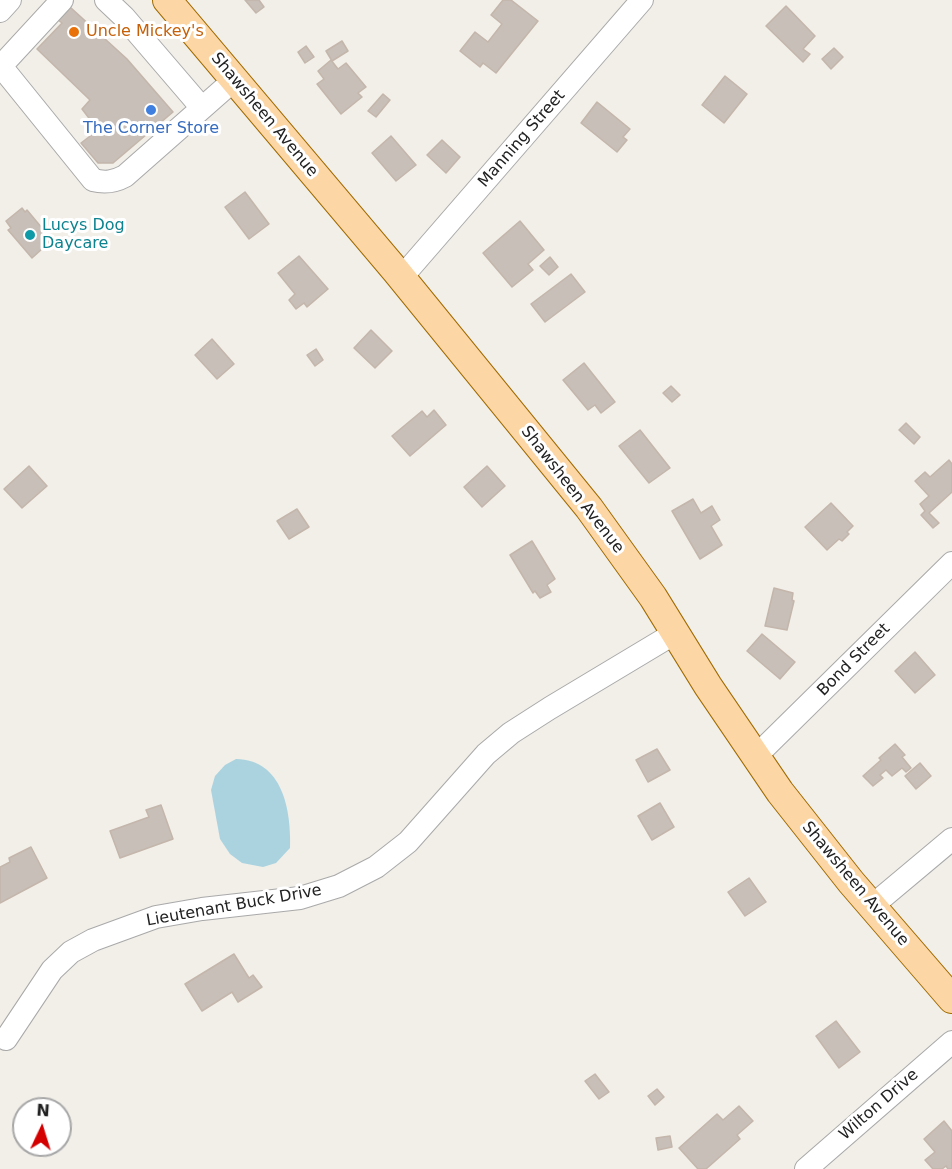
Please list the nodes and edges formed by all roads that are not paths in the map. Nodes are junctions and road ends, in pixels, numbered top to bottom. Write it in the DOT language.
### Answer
graph roads {
  1 [pos="10,0"];
  2 [pos="62,0"];
  3 [pos="106,0"];
  4 [pos="167,0"];
  5 [pos="642,0"];
  6 [pos="0,11"];
  7 [pos="1,66"];
  8 [pos="234,80"];
  9 [pos="202,108"];
  10 [pos="401,278"];
  11 [pos="952,563"];
  12 [pos="675,633"];
  13 [pos="755,757"];
  14 [pos="952,839"];
  15 [pos="872,906"];
  16 [pos="952,999"];
  17 [pos="6,1039"];
  18 [pos="952,1042"];
  19 [pos="806,1169"];
  1 -- 6 [label="street"];
  2 -- 7 [label="street"];
  3 -- 9 [label="street"];
  4 -- 8 [label="main road, Shawsheen Avenue"];
  5 -- 10 [label="street, Manning Street"];
  7 -- 9 [label="street"];
  8 -- 9 [label="street"];
  8 -- 10 [label="main road, Shawsheen Avenue"];
  10 -- 12 [label="main road, Shawsheen Avenue"];
  11 -- 13 [label="street, Bond Street"];
  12 -- 13 [label="main road, Shawsheen Avenue"];
  12 -- 17 [label="street, Lieutenant Buck Drive"];
  13 -- 15 [label="main road, Shawsheen Avenue"];
  14 -- 15 [label="street"];
  15 -- 16 [label="main road, Shawsheen Avenue"];
  18 -- 19 [label="street, Wilton Drive"];
}
